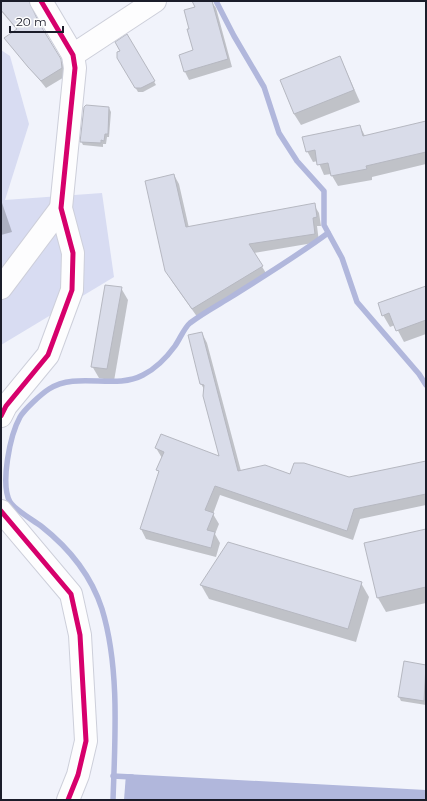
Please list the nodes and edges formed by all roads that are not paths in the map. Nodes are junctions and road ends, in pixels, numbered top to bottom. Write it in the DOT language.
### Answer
graph roads {
  1 [pos="42,1"];
  2 [pos="155,1"];
  3 [pos="73,54"];
  4 [pos="61,208"];
  5 [pos="1,288"];
  6 [pos="1,416"];
  7 [pos="1,511"];
  8 [pos="68,800"];
  1 -- 3 [label="street"];
  2 -- 3 [label="street"];
  3 -- 4 [label="street"];
  4 -- 5 [label="street"];
  4 -- 6 [label="street"];
  7 -- 8 [label="street"];
}
